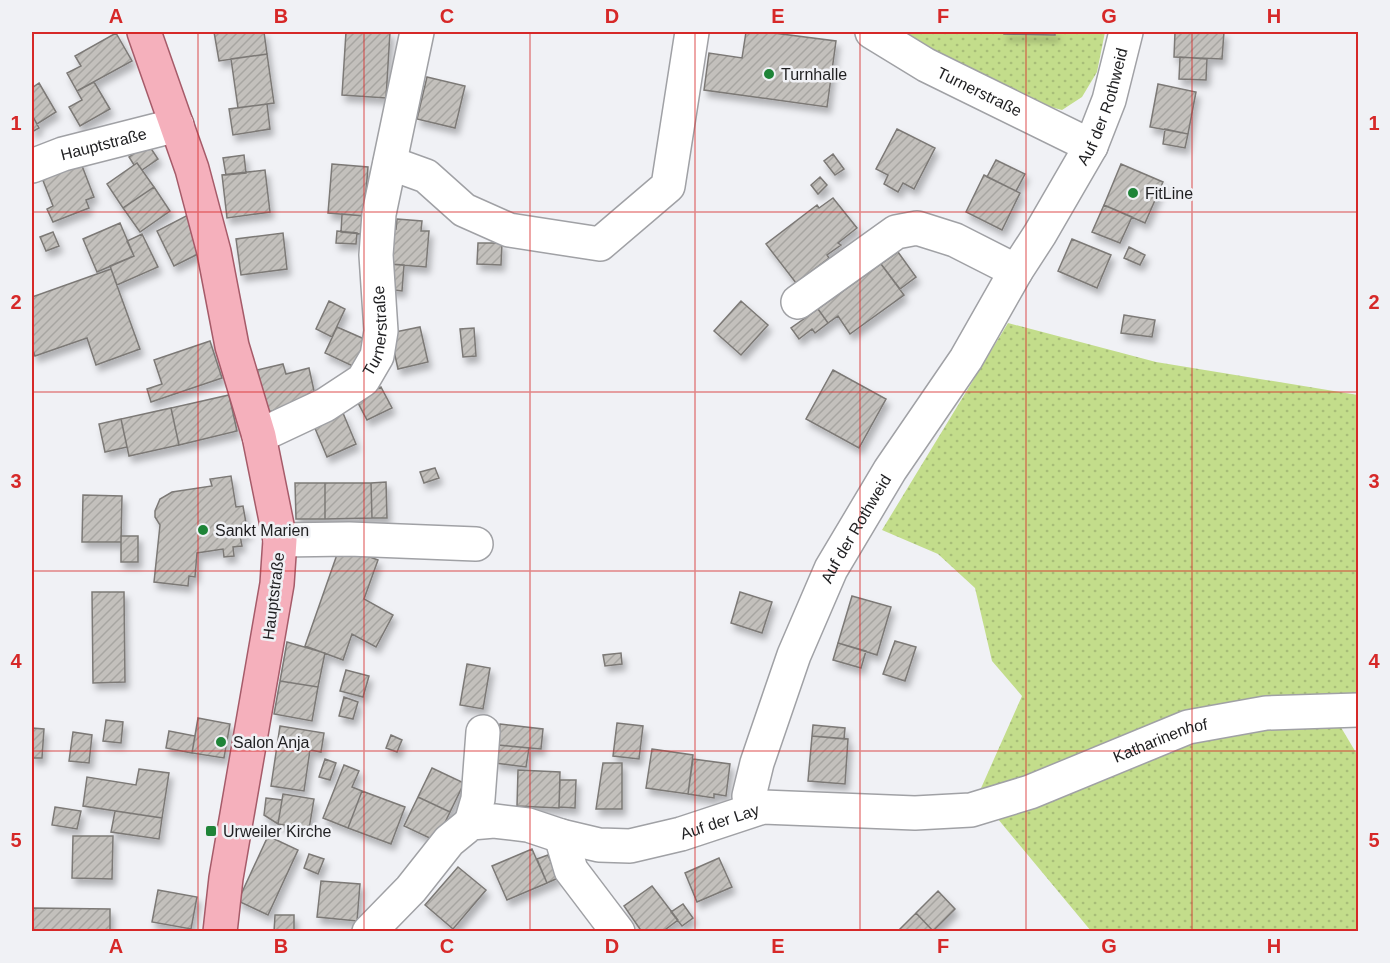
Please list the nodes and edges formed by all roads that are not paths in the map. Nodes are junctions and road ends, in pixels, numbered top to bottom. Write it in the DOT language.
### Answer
graph roads {
  1 [pos="144,32"];
  2 [pos="417,32"];
  3 [pos="692,32"];
  4 [pos="872,32"];
  5 [pos="1126,32"];
  6 [pos="177,125"];
  7 [pos="1091,146"];
  8 [pos="390,163"];
  9 [pos="32,166"];
  10 [pos="1016,271"];
  11 [pos="798,302"];
  12 [pos="258,436"];
  13 [pos="280,540"];
  14 [pos="476,544"];
  15 [pos="1359,710"];
  16 [pos="483,732"];
  17 [pos="751,810"];
  18 [pos="971,810"];
  19 [pos="471,823"];
  20 [pos="561,836"];
  21 [pos="220,932"];
  22 [pos="369,932"];
  23 [pos="618,932"];
  1 -- 6 [label="main road, Hauptstraße"];
  2 -- 8 [label="street, Turnerstraße"];
  3 -- 8 [label="street"];
  4 -- 7 [label="street, Turnerstraße"];
  5 -- 7 [label="street, Auf der Rothweid"];
  6 -- 9 [label="street, Hauptstraße"];
  6 -- 12 [label="main road, Hauptstraße"];
  7 -- 10 [label="street, Auf der Rothweid"];
  8 -- 12 [label="street, Turnerstraße"];
  10 -- 11 [label="street"];
  10 -- 17 [label="street, Auf der Rothweid"];
  12 -- 13 [label="main road, Hauptstraße"];
  13 -- 14 [label="street"];
  13 -- 21 [label="main road, Hauptstraße"];
  15 -- 18 [label="street, Katharinenhof"];
  16 -- 19 [label="street"];
  17 -- 18 [label="street, Auf der Lay"];
  17 -- 20 [label="street, Auf der Lay"];
  19 -- 20 [label="street, Auf der Lay"];
  19 -- 22 [label="street"];
  20 -- 23 [label="street"];
}
